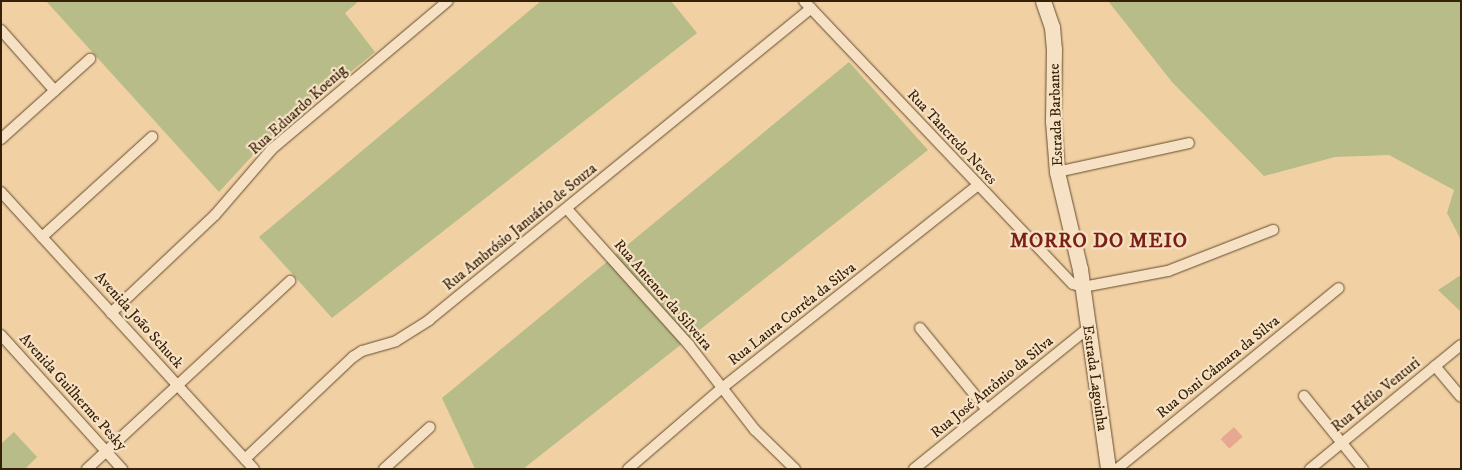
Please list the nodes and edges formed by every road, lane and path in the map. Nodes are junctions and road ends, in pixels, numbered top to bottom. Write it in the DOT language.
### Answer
graph roads {
  1 [pos="448,1"];
  2 [pos="1043,1"];
  3 [pos="808,5"];
  4 [pos="1,30"];
  5 [pos="90,59"];
  6 [pos="55,90"];
  7 [pos="152,137"];
  8 [pos="1,139"];
  9 [pos="1189,143"];
  10 [pos="1057,172"];
  11 [pos="977,186"];
  12 [pos="1,192"];
  13 [pos="567,209"];
  14 [pos="1273,230"];
  15 [pos="42,237"];
  16 [pos="290,281"];
  17 [pos="1082,287"];
  18 [pos="1339,288"];
  19 [pos="111,313"];
  20 [pos="920,328"];
  21 [pos="1088,328"];
  22 [pos="1,335"];
  23 [pos="1461,345"];
  24 [pos="1435,366"];
  25 [pos="177,385"];
  26 [pos="722,388"];
  27 [pos="1304,396"];
  28 [pos="1461,397"];
  29 [pos="987,410"];
  30 [pos="430,427"];
  31 [pos="1342,442"];
  32 [pos="106,451"];
  33 [pos="245,459"];
  34 [pos="87,469"];
  35 [pos="122,469"];
  36 [pos="254,469"];
  37 [pos="384,469"];
  38 [pos="628,469"];
  39 [pos="795,469"];
  40 [pos="914,469"];
  41 [pos="1108,469"];
  42 [pos="1117,469"];
  43 [pos="1310,469"];
  44 [pos="1364,469"];
  1 -- 19 [label="street, Rua Eduardo Koenig"];
  2 -- 10 [label="main road, Estrada Barbante"];
  3 -- 11 [label="street, Rua Tancredo Neves"];
  3 -- 13 [label="street, Rua Ambrósio Januário de Souza"];
  4 -- 6 [label="street"];
  5 -- 6 [label="street"];
  6 -- 8 [label="street"];
  7 -- 15 [label="street"];
  9 -- 10 [label="street"];
  10 -- 17 [label="main road, Estrada Barbante"];
  11 -- 17 [label="street, Rua Tancredo Neves"];
  11 -- 26 [label="street, Rua Laura Corrêa da Silva"];
  12 -- 15 [label="street, Avenida João Schuck"];
  13 -- 26 [label="street, Rua Antenor da Silveira"];
  13 -- 33 [label="street, Rua Ambrósio Januário de Souza"];
  14 -- 17 [label="street"];
  15 -- 19 [label="street, Avenida João Schuck"];
  16 -- 25 [label="street"];
  17 -- 21 [label="main road, Estrada Lagoinha"];
  18 -- 42 [label="street, Rua Osni Câmara da Silva"];
  19 -- 25 [label="street, Avenida João Schuck"];
  20 -- 29 [label="street"];
  21 -- 29 [label="street, Rua José Antônio da Silva"];
  21 -- 41 [label="main road, Estrada Lagoinha"];
  22 -- 32 [label="street, Avenida Guilherme Pesky"];
  23 -- 24 [label="street, Rua Hélio Venturi"];
  24 -- 28 [label="street"];
  24 -- 31 [label="street, Rua Hélio Venturi"];
  25 -- 32 [label="street"];
  25 -- 33 [label="street, Avenida João Schuck"];
  26 -- 38 [label="street, Rua Laura Corrêa da Silva"];
  26 -- 39 [label="street, Rua Antenor da Silveira"];
  27 -- 31 [label="street"];
  29 -- 40 [label="street, Rua José Antônio da Silva"];
  30 -- 37 [label="street"];
  31 -- 43 [label="street, Rua Hélio Venturi"];
  31 -- 44 [label="street"];
  32 -- 34 [label="street"];
  32 -- 35 [label="street, Avenida Guilherme Pesky"];
  33 -- 36 [label="street, Avenida João Schuck"];
}
